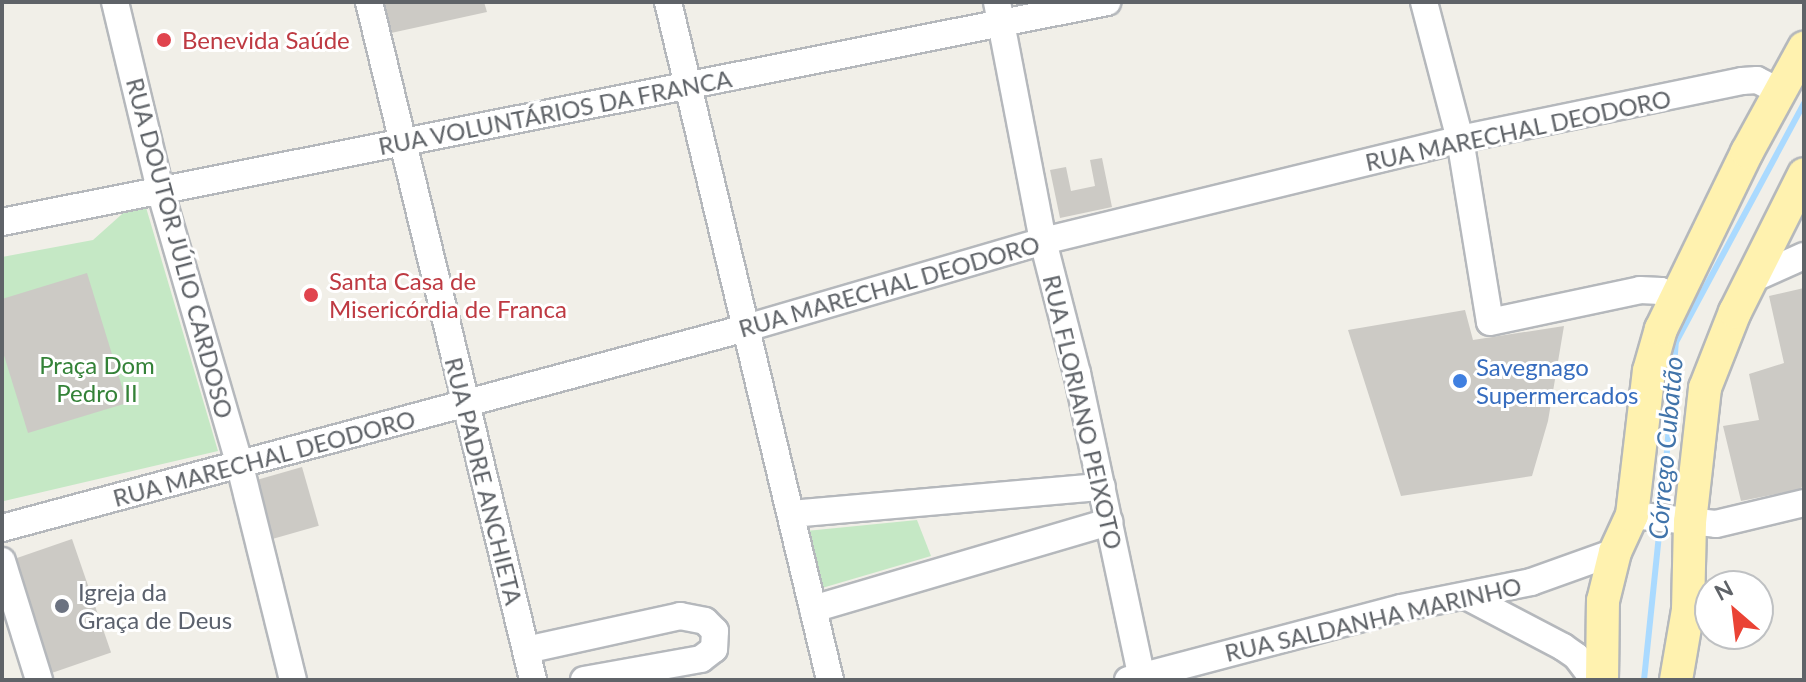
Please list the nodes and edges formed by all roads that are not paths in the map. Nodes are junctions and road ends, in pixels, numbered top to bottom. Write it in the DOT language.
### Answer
graph roads {
  1 [pos="115,2"];
  2 [pos="369,2"];
  3 [pos="668,2"];
  4 [pos="1107,2"];
  5 [pos="1424,2"];
  6 [pos="999,13"];
  7 [pos="1804,48"];
  8 [pos="689,85"];
  9 [pos="1781,92"];
  10 [pos="1460,139"];
  11 [pos="403,142"];
  12 [pos="1804,174"];
  13 [pos="160,190"];
  14 [pos="2,222"];
  15 [pos="1043,241"];
  16 [pos="1804,256"];
  17 [pos="1750,280"];
  18 [pos="1672,303"];
  19 [pos="746,328"];
  20 [pos="464,405"];
  21 [pos="240,466"];
  22 [pos="1102,487"];
  23 [pos="1804,503"];
  24 [pos="791,514"];
  25 [pos="1638,515"];
  26 [pos="1682,521"];
  27 [pos="1109,522"];
  28 [pos="2,528"];
  29 [pos="1615,552"];
  30 [pos="2,561"];
  31 [pos="1531,582"];
  32 [pos="1466,596"];
  33 [pos="813,609"];
  34 [pos="1530,630"];
  35 [pos="526,650"];
  36 [pos="1137,679"];
  37 [pos="39,680"];
  38 [pos="293,680"];
  39 [pos="533,680"];
  40 [pos="584,680"];
  41 [pos="830,680"];
  42 [pos="1594,680"];
  43 [pos="1602,680"];
  44 [pos="1676,680"];
  1 -- 13 [label="street, RUA DOUTOR JÚLIO CARDOSO"];
  2 -- 11 [label="street, RUA PADRE ANCHIETA"];
  3 -- 8 [label="street"];
  4 -- 6 [label="street, RUA VOLUNTÁRIOS DA FRANCA"];
  5 -- 10 [label="street"];
  6 -- 8 [label="street, RUA VOLUNTÁRIOS DA FRANCA"];
  6 -- 15 [label="street, RUA FLORIANO PEIXOTO"];
  7 -- 9 [label="main road"];
  8 -- 11 [label="street, RUA VOLUNTÁRIOS DA FRANCA"];
  8 -- 19 [label="street"];
  9 -- 10 [label="street, RUA MARECHAL DEODORO"];
  9 -- 18 [label="main road"];
  10 -- 15 [label="street, RUA MARECHAL DEODORO"];
  10 -- 18 [label="street"];
  11 -- 13 [label="street, RUA VOLUNTÁRIOS DA FRANCA"];
  11 -- 20 [label="street, RUA PADRE ANCHIETA"];
  12 -- 17 [label="main road"];
  13 -- 14 [label="street, RUA VOLUNTÁRIOS DA FRANCA"];
  13 -- 21 [label="street, RUA DOUTOR JÚLIO CARDOSO"];
  15 -- 19 [label="street, RUA MARECHAL DEODORO"];
  15 -- 22 [label="street, RUA FLORIANO PEIXOTO"];
  16 -- 17 [label="street"];
  17 -- 26 [label="main road"];
  18 -- 25 [label="main road"];
  19 -- 20 [label="street, RUA MARECHAL DEODORO"];
  19 -- 24 [label="street"];
  20 -- 21 [label="street, RUA MARECHAL DEODORO"];
  20 -- 35 [label="street, RUA PADRE ANCHIETA"];
  21 -- 28 [label="street, RUA MARECHAL DEODORO"];
  21 -- 38 [label="street, RUA DOUTOR JÚLIO CARDOSO"];
  22 -- 24 [label="street"];
  22 -- 27 [label="street, RUA FLORIANO PEIXOTO"];
  23 -- 26 [label="street"];
  24 -- 33 [label="street"];
  25 -- 26 [label="street"];
  25 -- 29 [label="main road"];
  26 -- 44 [label="main road"];
  27 -- 33 [label="street"];
  27 -- 36 [label="street, RUA FLORIANO PEIXOTO"];
  29 -- 31 [label="street, RUA SALDANHA MARINHO"];
  29 -- 43 [label="main road"];
  30 -- 37 [label="street"];
  31 -- 32 [label="street, RUA SALDANHA MARINHO"];
  31 -- 34 [label="street"];
  32 -- 34 [label="street"];
  32 -- 36 [label="street, RUA SALDANHA MARINHO"];
  33 -- 41 [label="street"];
  34 -- 42 [label="street"];
  35 -- 39 [label="street, RUA PADRE ANCHIETA"];
  35 -- 40 [label="street"];
}
